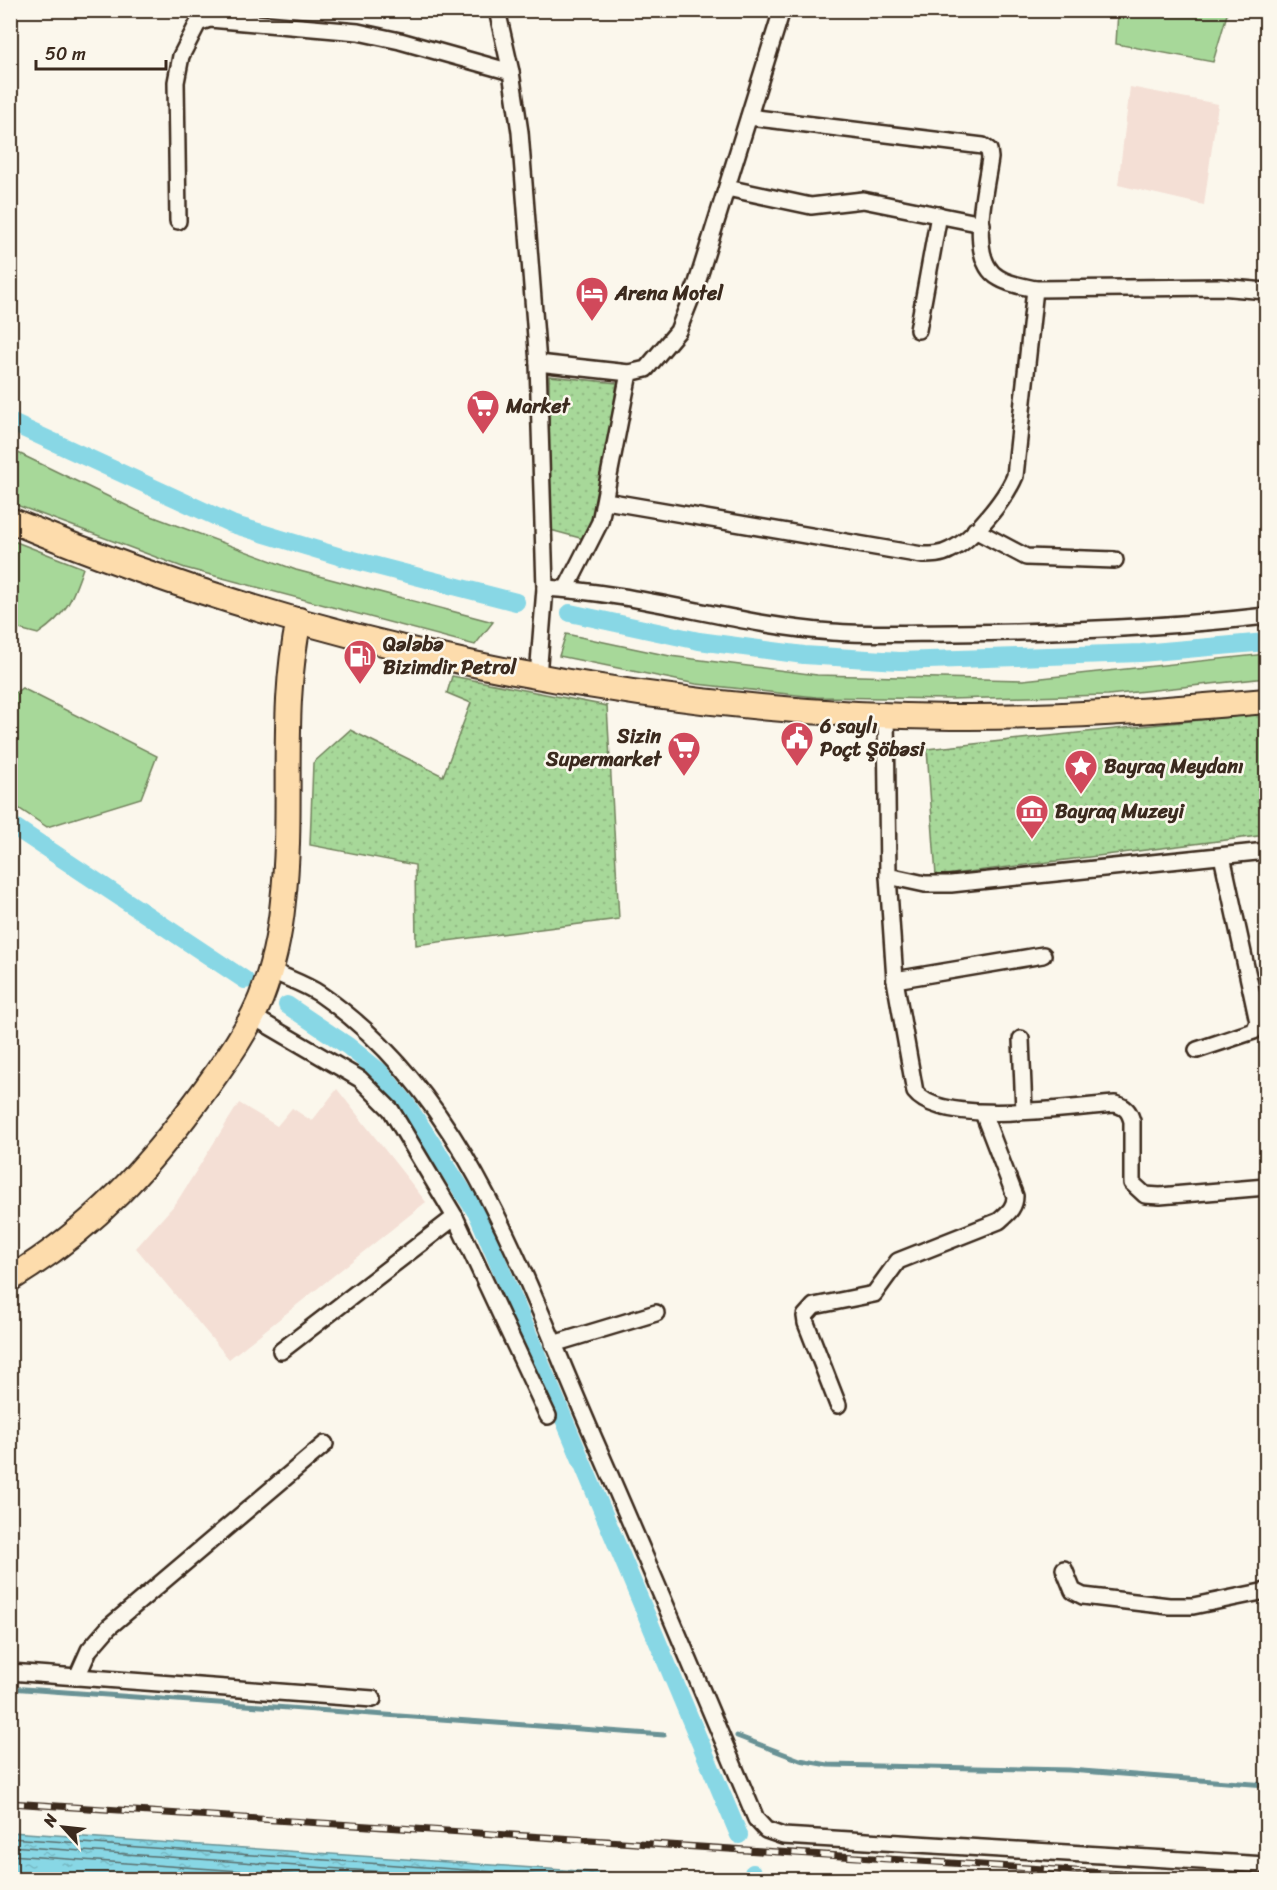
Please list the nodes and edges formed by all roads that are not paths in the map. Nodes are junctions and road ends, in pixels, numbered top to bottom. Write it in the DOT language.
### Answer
graph roads {
  1 [pos="497,10"];
  2 [pos="782,10"];
  3 [pos="511,72"];
  4 [pos="749,117"];
  5 [pos="727,188"];
  6 [pos="939,215"];
  7 [pos="178,221"];
  8 [pos="982,224"];
  9 [pos="1035,289"];
  10 [pos="1266,291"];
  11 [pos="918,330"];
  12 [pos="538,363"];
  13 [pos="629,373"];
  14 [pos="606,501"];
  15 [pos="10,520"];
  16 [pos="975,530"];
  17 [pos="1115,560"];
  18 [pos="545,588"];
  19 [pos="566,589"];
  20 [pos="1266,616"];
  21 [pos="299,620"];
  22 [pos="537,676"];
  23 [pos="1266,701"];
  24 [pos="886,715"];
  25 [pos="1266,851"];
  26 [pos="1222,856"];
  27 [pos="888,876"];
  28 [pos="1043,955"];
  29 [pos="270,970"];
  30 [pos="895,980"];
  31 [pos="252,1016"];
  32 [pos="1021,1039"];
  33 [pos="1197,1050"];
  34 [pos="1024,1111"];
  35 [pos="983,1113"];
  36 [pos="1266,1187"];
  37 [pos="455,1217"];
  38 [pos="10,1279"];
  39 [pos="656,1313"];
  40 [pos="553,1344"];
  41 [pos="281,1352"];
  42 [pos="838,1405"];
  43 [pos="548,1416"];
  44 [pos="325,1444"];
  45 [pos="1064,1569"];
  46 [pos="1266,1591"];
  47 [pos="10,1672"];
  48 [pos="77,1677"];
  49 [pos="373,1699"];
  50 [pos="1266,1865"];
  1 -- 3 [label="street"];
  2 -- 4 [label="street"];
  3 -- 7 [label="street"];
  3 -- 12 [label="street"];
  4 -- 5 [label="street"];
  4 -- 8 [label="street"];
  5 -- 6 [label="street"];
  5 -- 13 [label="street"];
  6 -- 8 [label="street"];
  6 -- 11 [label="street"];
  8 -- 9 [label="street"];
  9 -- 10 [label="street"];
  9 -- 16 [label="street"];
  12 -- 13 [label="street"];
  12 -- 18 [label="street"];
  13 -- 14 [label="street"];
  14 -- 16 [label="street"];
  14 -- 19 [label="street"];
  15 -- 21 [label="main road"];
  16 -- 17 [label="street"];
  18 -- 19 [label="street"];
  18 -- 22 [label="street"];
  19 -- 20 [label="street"];
  21 -- 22 [label="main road"];
  21 -- 29 [label="main road"];
  22 -- 24 [label="main road"];
  23 -- 24 [label="main road"];
  24 -- 27 [label="street"];
  25 -- 26 [label="street"];
  26 -- 27 [label="street"];
  26 -- 33 [label="street"];
  27 -- 30 [label="street"];
  28 -- 30 [label="street"];
  29 -- 31 [label="main road"];
  29 -- 40 [label="street"];
  30 -- 35 [label="street"];
  31 -- 37 [label="street"];
  31 -- 38 [label="main road"];
  32 -- 34 [label="street"];
  34 -- 35 [label="street"];
  34 -- 36 [label="street"];
  35 -- 42 [label="street"];
  37 -- 41 [label="street"];
  37 -- 43 [label="street"];
  39 -- 40 [label="street"];
  40 -- 50 [label="street"];
  44 -- 48 [label="street"];
  45 -- 46 [label="street"];
  47 -- 48 [label="street"];
  48 -- 49 [label="street"];
}
